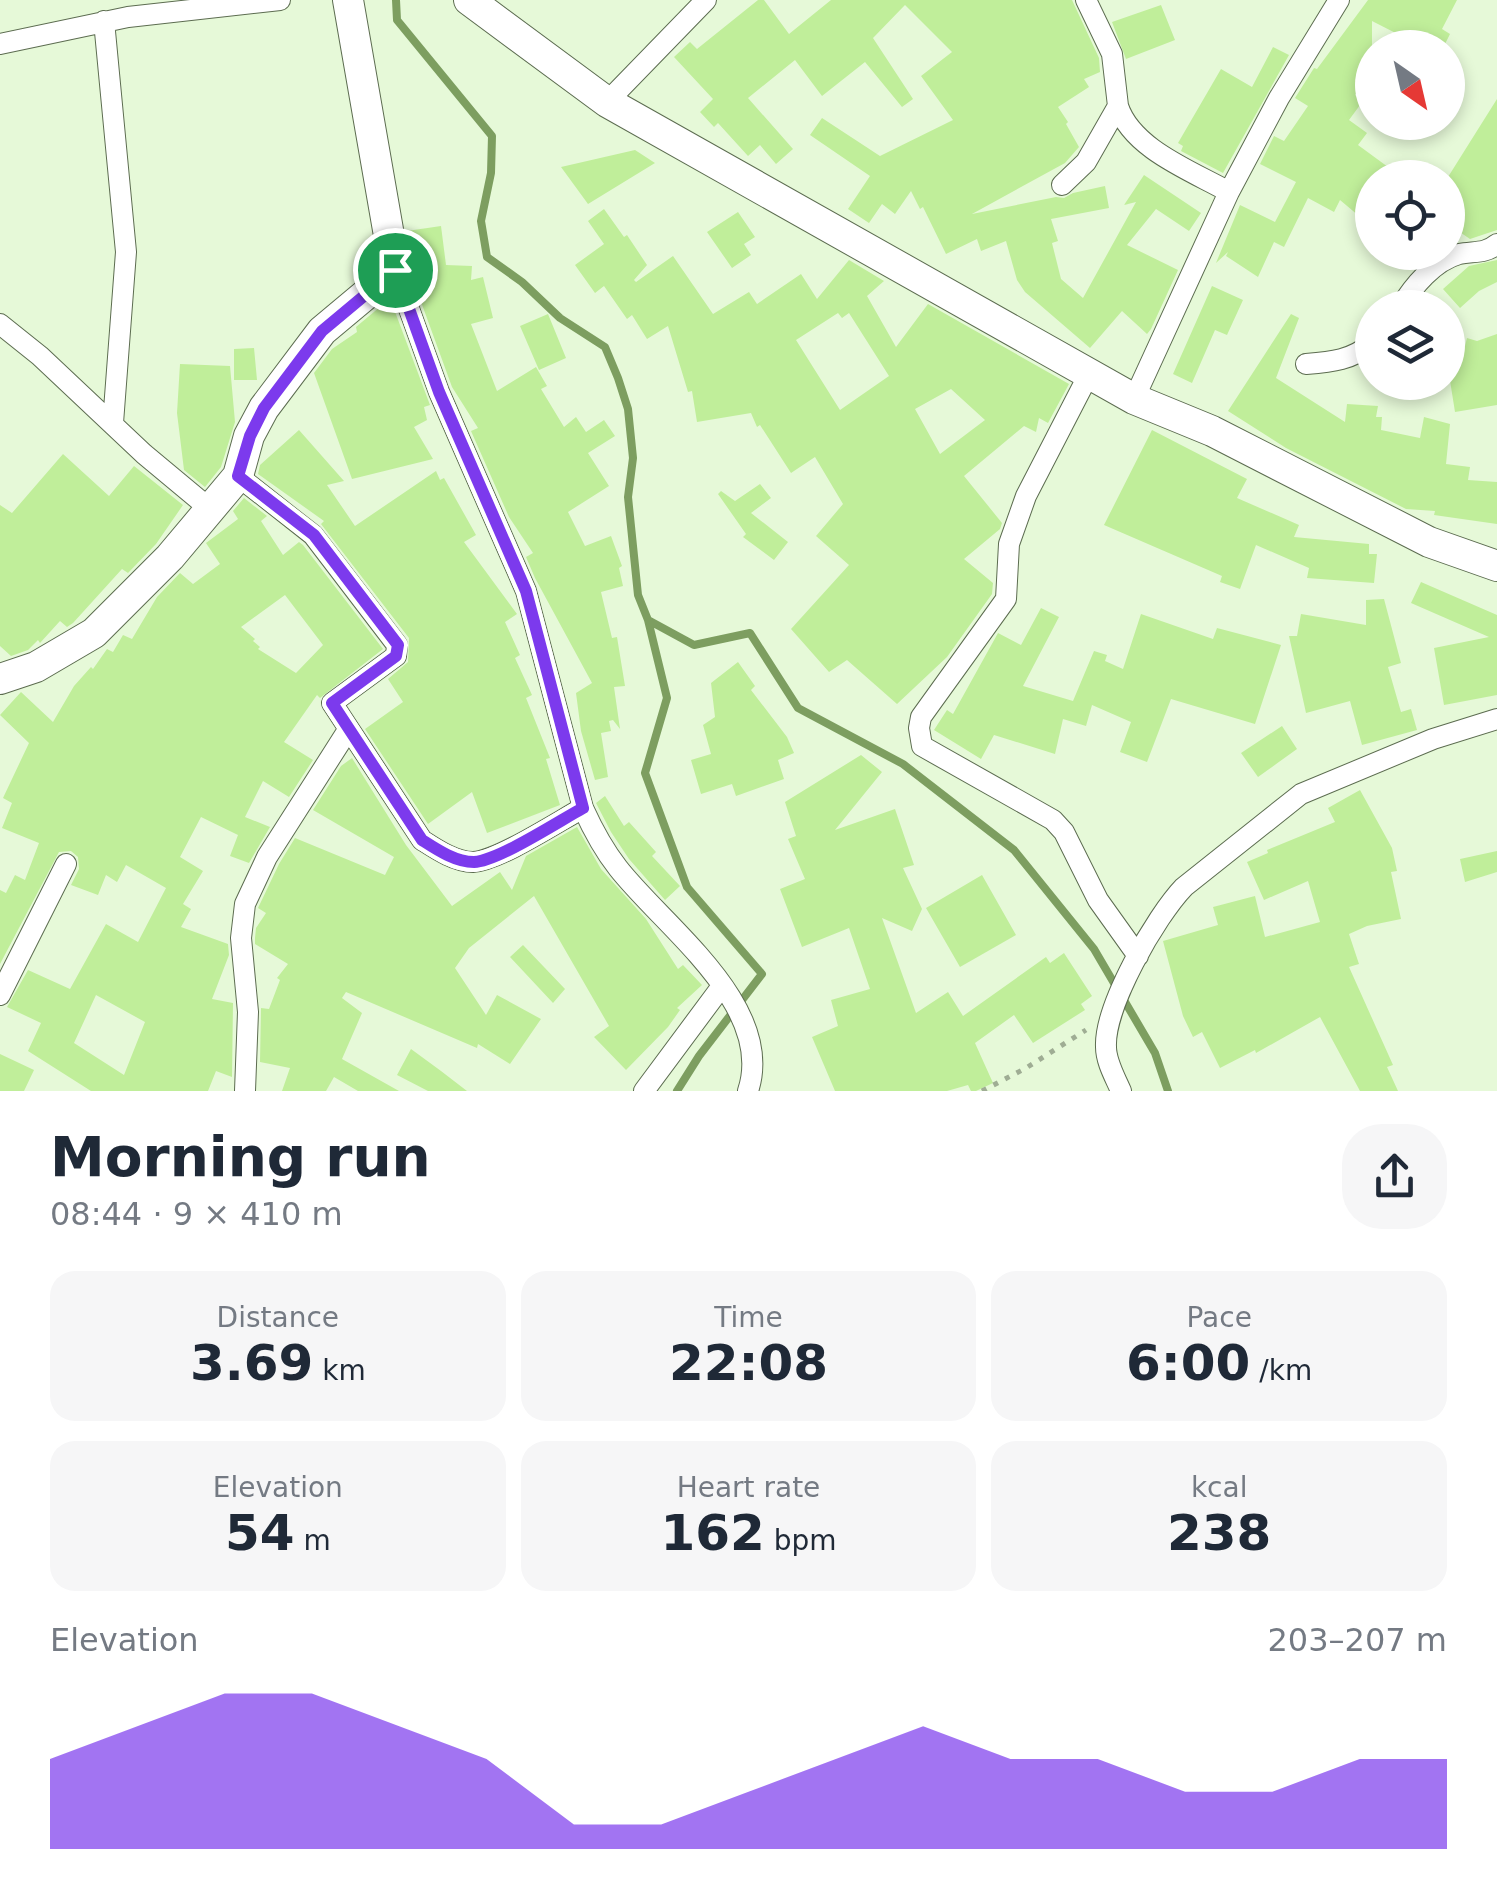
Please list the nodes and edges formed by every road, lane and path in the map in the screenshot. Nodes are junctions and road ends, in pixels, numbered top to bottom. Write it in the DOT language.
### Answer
graph roads {
  1 [pos="280,0"];
  2 [pos="348,0"];
  3 [pos="469,0"];
  4 [pos="706,0"];
  5 [pos="1086,0"];
  6 [pos="1340,0"];
  7 [pos="104,21"];
  8 [pos="0,44"];
  9 [pos="607,102"];
  10 [pos="1118,106"];
  11 [pos="1062,185"];
  12 [pos="1229,192"];
  13 [pos="1497,244"];
  14 [pos="395,270"];
  15 [pos="1414,290"];
  16 [pos="0,324"];
  17 [pos="1355,356"];
  18 [pos="1306,364"];
  19 [pos="1089,374"];
  20 [pos="1134,400"];
  21 [pos="113,424"];
  22 [pos="238,476"];
  23 [pos="210,509"];
  24 [pos="1497,566"];
  25 [pos="0,679"];
  26 [pos="1497,719"];
  27 [pos="348,730"];
  28 [pos="583,808"];
  29 [pos="66,864"];
  30 [pos="1138,956"];
  31 [pos="723,988"];
  32 [pos="0,995"];
  33 [pos="1113,1012"];
  34 [pos="752,1087"];
  35 [pos="245,1091"];
  36 [pos="644,1091"];
  37 [pos="982,1091"];
  38 [pos="1121,1091"];
  1 -- 7 [label="street"];
  2 -- 14 [label="street"];
  3 -- 9 [label="street"];
  4 -- 9 [label="street"];
  5 -- 10 [label="street"];
  6 -- 12 [label="street"];
  7 -- 8 [label="street"];
  7 -- 21 [label="street"];
  9 -- 19 [label="street"];
  10 -- 11 [label="street"];
  10 -- 12 [label="street"];
  12 -- 20 [label="street"];
  13 -- 15 [label="street"];
  14 -- 22 [label="street"];
  14 -- 28 [label="street"];
  16 -- 21 [label="street"];
  17 -- 18 [label="street"];
  19 -- 20 [label="street"];
  19 -- 30 [label="street"];
  20 -- 24 [label="street"];
  21 -- 23 [label="street"];
  22 -- 23 [label="street"];
  22 -- 27 [label="street"];
  23 -- 25 [label="street"];
  26 -- 30 [label="street"];
  27 -- 28 [label="street"];
  27 -- 35 [label="street"];
  28 -- 31 [label="street"];
  29 -- 32 [label="street"];
  30 -- 33 [label="street"];
  31 -- 34 [label="street"];
  31 -- 36 [label="street"];
  33 -- 37 [label="path"];
  33 -- 38 [label="street"];
}
